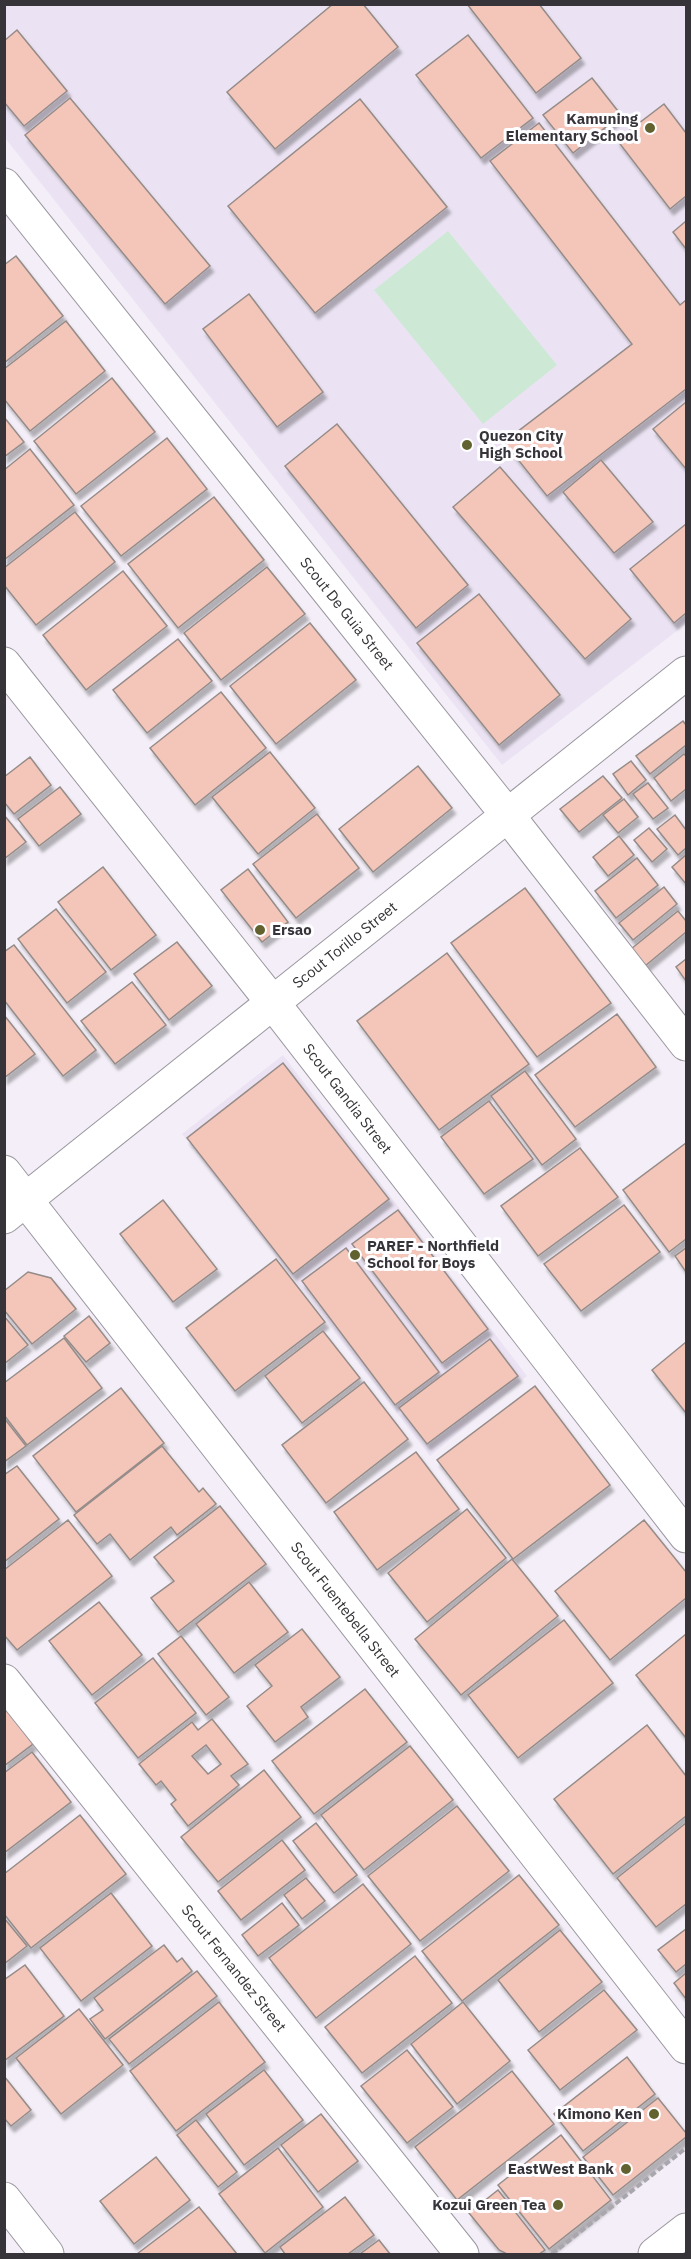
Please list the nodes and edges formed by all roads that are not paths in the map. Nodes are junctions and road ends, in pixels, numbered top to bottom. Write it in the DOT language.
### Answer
graph roads {
  1 [pos="4,185"];
  2 [pos="4,664"];
  3 [pos="687,673"];
  4 [pos="509,816"];
  5 [pos="273,1003"];
  6 [pos="687,1044"];
  7 [pos="4,1172"];
  8 [pos="16,1208"];
  9 [pos="687,1536"];
  10 [pos="4,1681"];
  11 [pos="687,2047"];
  12 [pos="4,2199"];
  13 [pos="687,2230"];
  14 [pos="47,2254"];
  15 [pos="462,2254"];
  16 [pos="655,2254"];
  1 -- 4 [label="street, Scout De Guia Street"];
  2 -- 5 [label="street, Scout Gandia Street"];
  3 -- 4 [label="street, Scout Torillo Street"];
  4 -- 5 [label="street, Scout Torillo Street"];
  4 -- 6 [label="street, Scout De Guia Street"];
  5 -- 8 [label="street, Scout Torillo Street"];
  5 -- 9 [label="street, Scout Gandia Street"];
  7 -- 8 [label="street, Scout Fuentebella Street"];
  8 -- 11 [label="street, Scout Fuentebella Street"];
  10 -- 15 [label="street, Scout Fernandez Street"];
  12 -- 14 [label="street"];
  13 -- 16 [label="street"];
}
